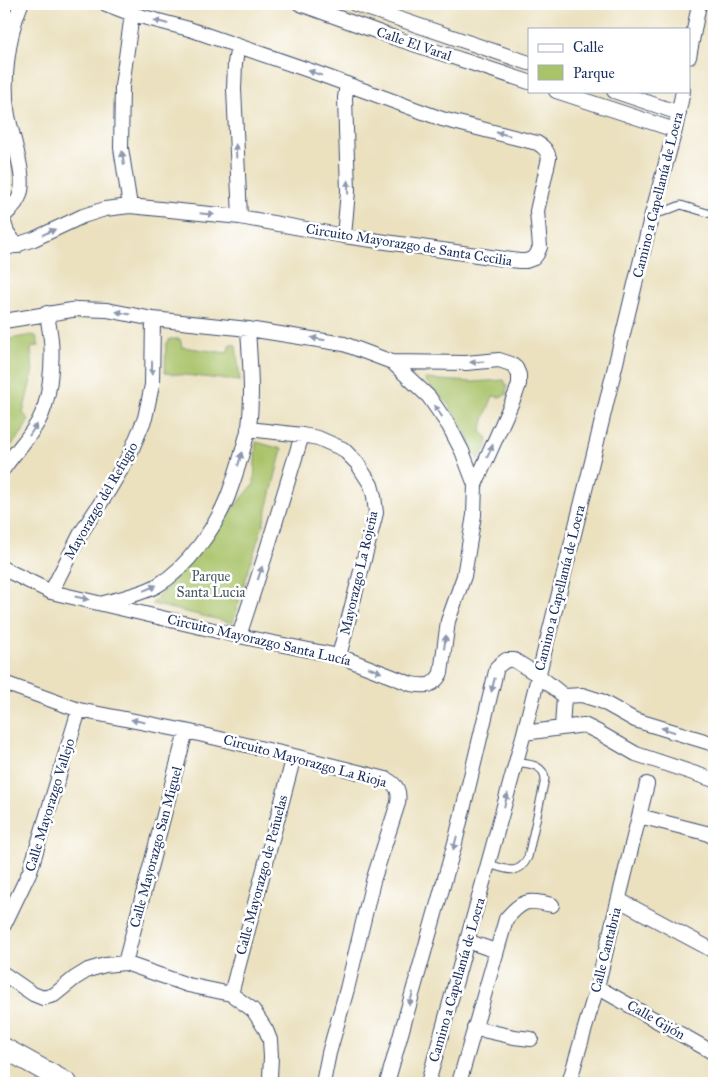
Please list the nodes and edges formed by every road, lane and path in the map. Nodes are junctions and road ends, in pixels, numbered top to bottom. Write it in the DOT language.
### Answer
graph roads {
  1 [pos="21,4"];
  2 [pos="106,4"];
  3 [pos="300,4"];
  4 [pos="355,4"];
  5 [pos="699,4"];
  6 [pos="132,14"];
  7 [pos="238,46"];
  8 [pos="690,52"];
  9 [pos="528,63"];
  10 [pos="528,82"];
  11 [pos="347,84"];
  12 [pos="559,92"];
  13 [pos="617,92"];
  14 [pos="683,92"];
  15 [pos="679,114"];
  16 [pos="675,130"];
  17 [pos="130,206"];
  18 [pos="652,214"];
  19 [pos="714,215"];
  20 [pos="4,216"];
  21 [pos="240,217"];
  22 [pos="4,222"];
  23 [pos="344,236"];
  24 [pos="10,247"];
  25 [pos="47,313"];
  26 [pos="153,319"];
  27 [pos="4,321"];
  28 [pos="248,329"];
  29 [pos="392,362"];
  30 [pos="248,429"];
  31 [pos="302,435"];
  32 [pos="4,468"];
  33 [pos="475,486"];
  34 [pos="4,569"];
  35 [pos="51,592"];
  36 [pos="104,603"];
  37 [pos="239,636"];
  38 [pos="339,656"];
  39 [pos="538,675"];
  40 [pos="4,683"];
  41 [pos="564,696"];
  42 [pos="79,710"];
  43 [pos="562,728"];
  44 [pos="186,731"];
  45 [pos="524,733"];
  46 [pos="714,744"];
  47 [pos="294,756"];
  48 [pos="516,762"];
  49 [pos="714,780"];
  50 [pos="647,784"];
  51 [pos="639,816"];
  52 [pos="714,837"];
  53 [pos="489,864"];
  54 [pos="619,900"];
  55 [pos="552,905"];
  56 [pos="4,925"];
  57 [pos="467,941"];
  58 [pos="496,951"];
  59 [pos="714,951"];
  60 [pos="125,963"];
  61 [pos="4,974"];
  62 [pos="598,987"];
  63 [pos="231,994"];
  64 [pos="474,1028"];
  65 [pos="531,1039"];
  66 [pos="4,1048"];
  67 [pos="714,1053"];
  68 [pos="572,1082"];
  69 [pos="67,1083"];
  70 [pos="268,1083"];
  71 [pos="323,1083"];
  72 [pos="387,1083"];
  73 [pos="428,1083"];
  74 [pos="458,1083"];
  1 -- 20 [label="street"];
  2 -- 6 [label="street, Circuito Mayorazgo de Santa Cecilia"];
  3 -- 10 [label="street, Calle El Varal"];
  4 -- 9 [label="street"];
  5 -- 8 [label="street"];
  7 -- 6 [label="street, Circuito Mayorazgo de Santa Cecilia, one-way"];
  17 -- 6 [label="street, one-way"];
  11 -- 7 [label="street, Circuito Mayorazgo de Santa Cecilia, one-way"];
  21 -- 7 [label="street, one-way"];
  23 -- 11 [label="street, one-way"];
  23 -- 11 [label="street, Circuito Mayorazgo de Santa Cecilia, one-way"];
  12 -- 16 [label="street"];
  13 -- 15 [label="street"];
  14 -- 15 [label="street, Camino a Capellanía de Loera"];
  15 -- 16 [label="street, Camino a Capellanía de Loera"];
  16 -- 18 [label="street, Camino a Capellanía de Loera"];
  17 -- 21 [label="street, Circuito Mayorazgo de Santa Cecilia, one-way"];
  24 -- 17 [label="street, Circuito Mayorazgo de Santa Cecilia, one-way"];
  18 -- 19 [label="lane"];
  18 -- 39 [label="street, Camino a Capellanía de Loera"];
  21 -- 23 [label="street, Circuito Mayorazgo de Santa Cecilia"];
  22 -- 24 [label="street, Circuito Mayorazgo de Santa Cecilia"];
  26 -- 25 [label="street, Circuito Mayorazgo Santa Lucía, one-way"];
  25 -- 27 [label="street, Circuito Mayorazgo Santa Lucía"];
  32 -- 25 [label="street, one-way"];
  26 -- 28 [label="street, Circuito Mayorazgo Santa Lucía"];
  26 -- 35 [label="street, Mayorazgo del Refugio, one-way"];
  29 -- 28 [label="street, Circuito Mayorazgo Santa Lucía, one-way"];
  28 -- 30 [label="street"];
  33 -- 29 [label="street, Circuito Mayorazgo Santa Lucía, one-way"];
  33 -- 29 [label="street, Circuito Mayorazgo Santa Lucía, one-way"];
  30 -- 31 [label="street, Mayorazgo La Rojeña"];
  36 -- 30 [label="street, one-way"];
  37 -- 31 [label="street, one-way"];
  31 -- 38 [label="street, Mayorazgo La Rojeña"];
  38 -- 33 [label="street, Circuito Mayorazgo Santa Lucía, one-way"];
  34 -- 35 [label="street, Circuito Mayorazgo Santa Lucía"];
  35 -- 36 [label="street, Circuito Mayorazgo Santa Lucía, one-way"];
  36 -- 37 [label="street, Circuito Mayorazgo Santa Lucía"];
  37 -- 38 [label="street, Circuito Mayorazgo Santa Lucía"];
  39 -- 41 [label="street"];
  39 -- 45 [label="street, Camino a Capellanía de Loera"];
  39 -- 72 [label="street, one-way"];
  40 -- 42 [label="street, Circuito Mayorazgo La Rioja"];
  41 -- 43 [label="street"];
  46 -- 41 [label="street, one-way"];
  44 -- 42 [label="street, Circuito Mayorazgo La Rioja, one-way"];
  42 -- 56 [label="street, Calle Mayorazgo Vallejo"];
  43 -- 45 [label="street"];
  43 -- 49 [label="street"];
  44 -- 47 [label="street, Circuito Mayorazgo La Rioja"];
  44 -- 60 [label="street, Calle Mayorazgo San Miguel"];
  45 -- 48 [label="street, Camino a Capellanía de Loera"];
  47 -- 63 [label="street, Calle Mayorazgo de Peñuelas"];
  47 -- 71 [label="street, Circuito Mayorazgo La Rioja"];
  53 -- 48 [label="street, Camino a Capellanía de Loera, one-way"];
  48 -- 53 [label="lane"];
  50 -- 51 [label="street, Calle Cantabria"];
  51 -- 52 [label="street"];
  51 -- 54 [label="street, Calle Cantabria"];
  53 -- 57 [label="street, Camino a Capellanía de Loera"];
  54 -- 59 [label="street"];
  54 -- 62 [label="street, Calle Cantabria"];
  55 -- 58 [label="street"];
  57 -- 58 [label="street"];
  57 -- 73 [label="street, Camino a Capellanía de Loera"];
  58 -- 64 [label="street"];
  60 -- 61 [label="street"];
  60 -- 63 [label="street"];
  62 -- 67 [label="street, Calle Gijón"];
  62 -- 68 [label="street, Calle Cantabria"];
  63 -- 70 [label="street"];
  64 -- 65 [label="street"];
  64 -- 74 [label="street"];
  66 -- 69 [label="street"];
}
